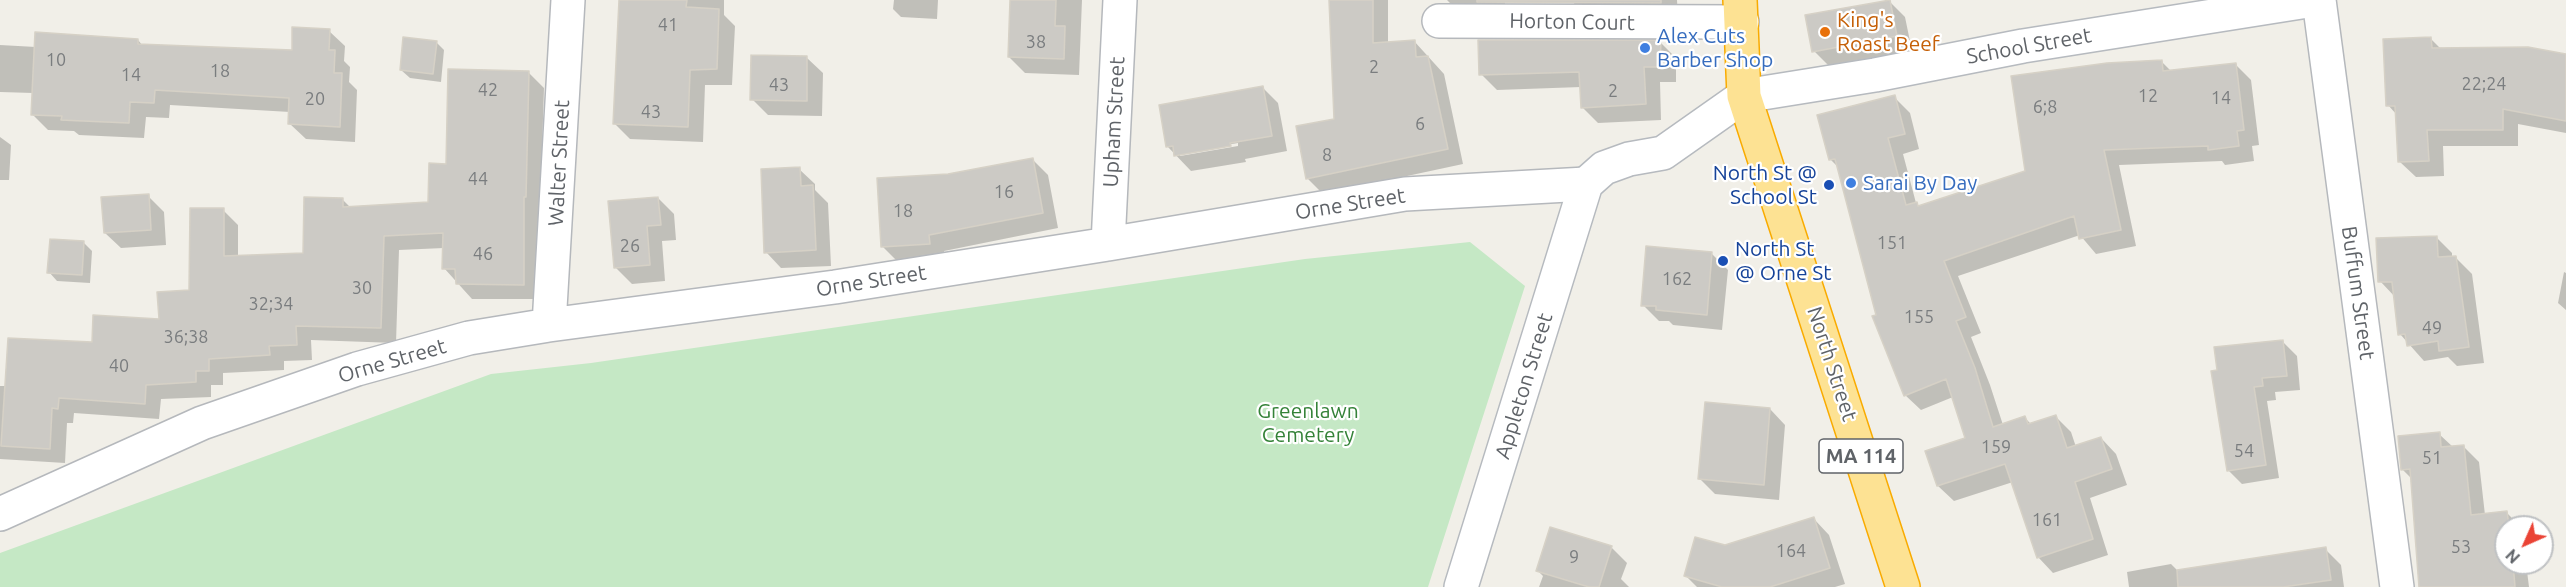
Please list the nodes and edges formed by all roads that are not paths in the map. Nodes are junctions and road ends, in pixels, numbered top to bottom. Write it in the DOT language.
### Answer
graph roads {
  1 [pos="568,0"];
  2 [pos="1120,0"];
  3 [pos="2314,0"];
  4 [pos="2319,0"];
  5 [pos="1741,11"];
  6 [pos="1439,21"];
  7 [pos="1744,96"];
  8 [pos="1586,184"];
  9 [pos="1108,244"];
  10 [pos="549,325"];
  11 [pos="0,514"];
  12 [pos="1461,587"];
  13 [pos="1903,587"];
  14 [pos="2397,587"];
  1 -- 10 [label="street, Walter Street"];
  2 -- 9 [label="street, Upham Street"];
  3 -- 7 [label="street, School Street"];
  4 -- 14 [label="street, Buffum Street"];
  5 -- 6 [label="street, Horton Court"];
  5 -- 7 [label="highway, North Street / MA 114"];
  7 -- 8 [label="street"];
  7 -- 13 [label="highway, North Street / MA 114"];
  8 -- 9 [label="street, Orne Street"];
  8 -- 12 [label="street, Appleton Street"];
  9 -- 10 [label="street, Orne Street"];
  10 -- 11 [label="street, Orne Street"];
}
